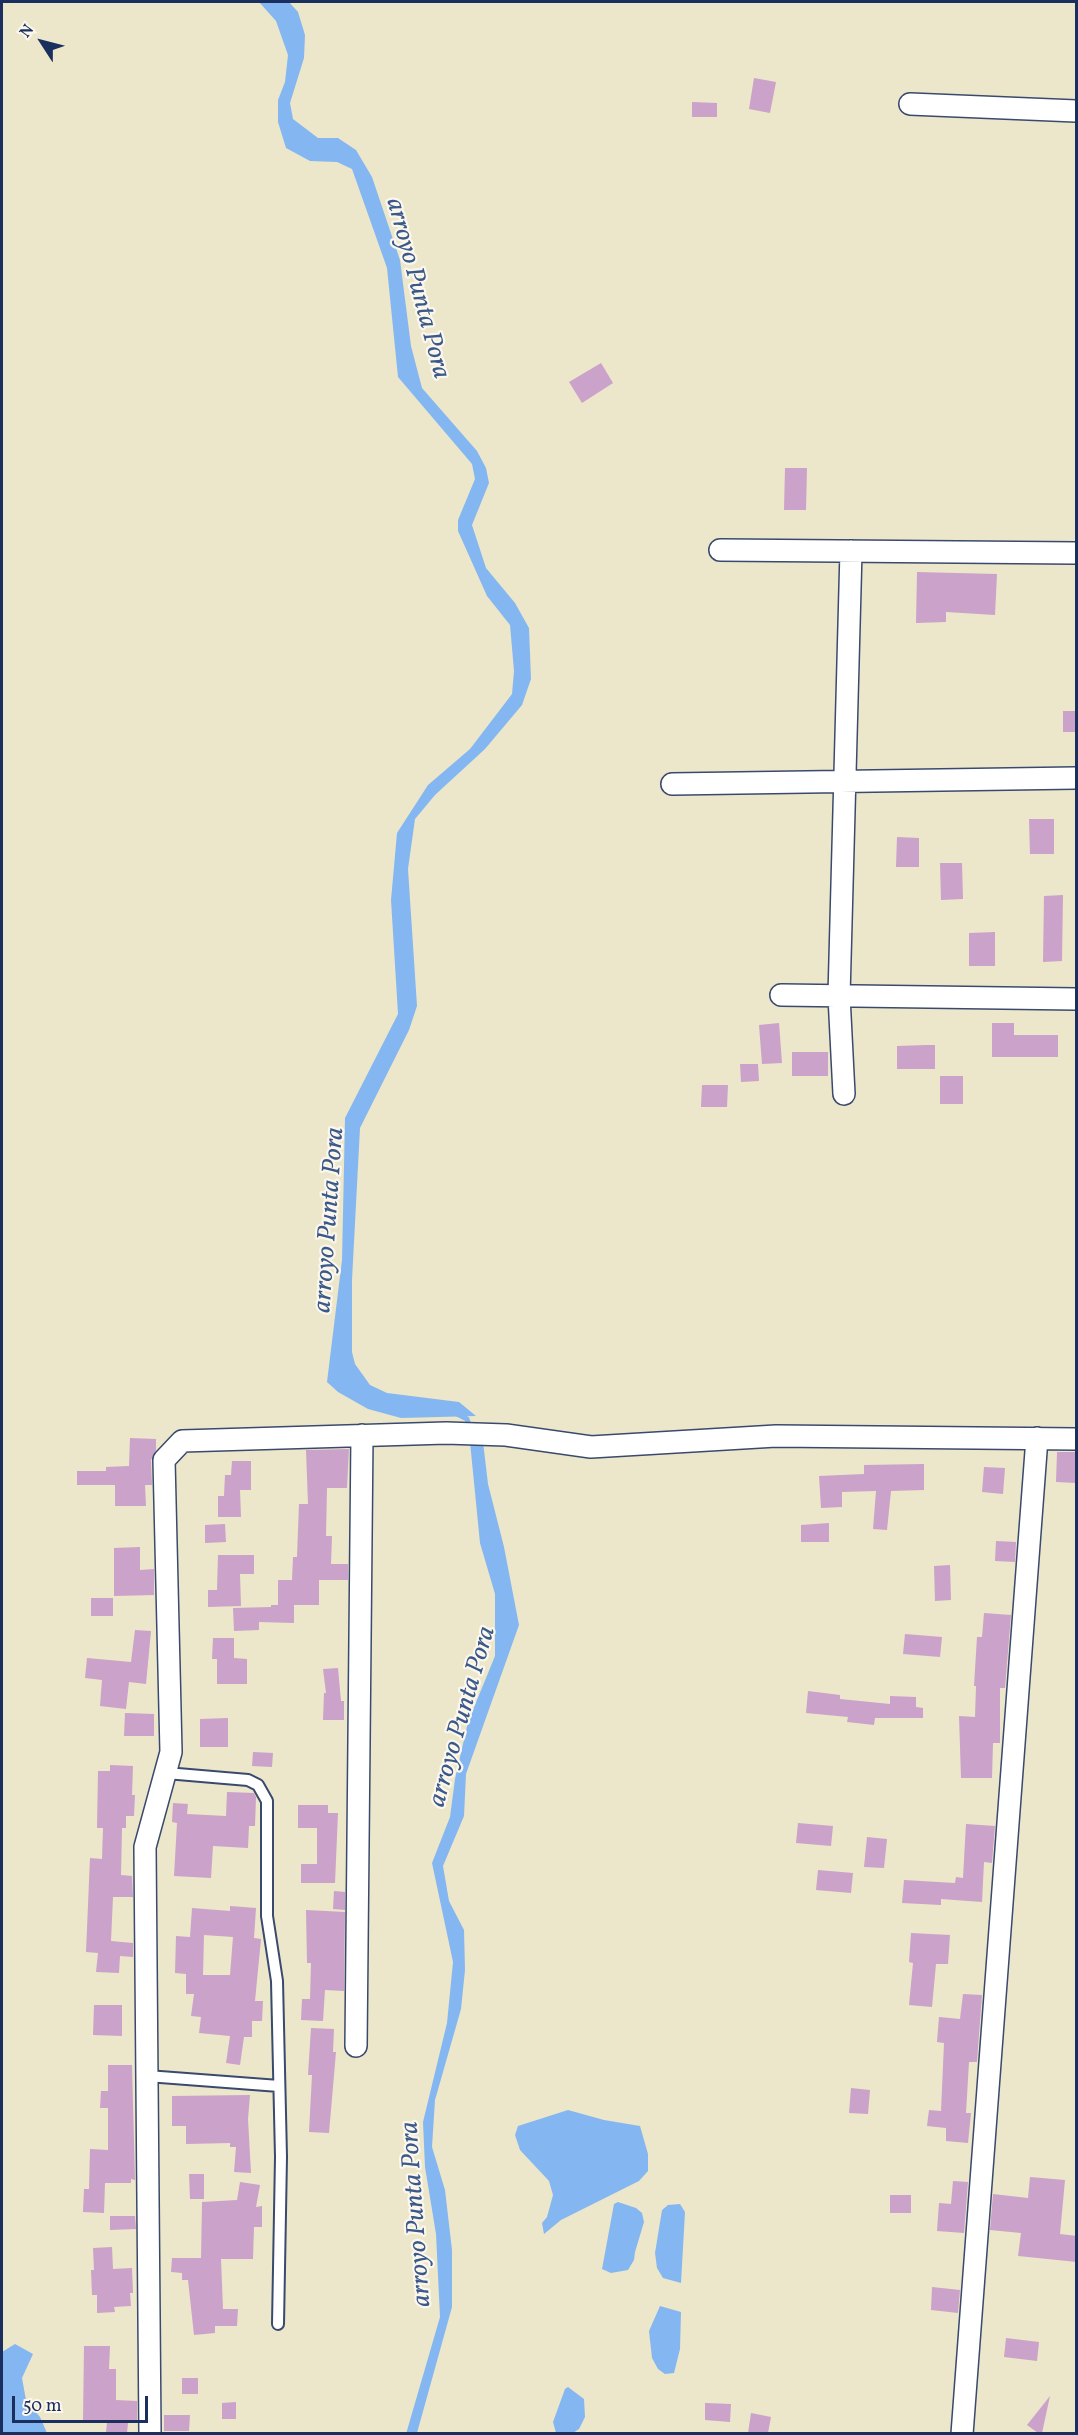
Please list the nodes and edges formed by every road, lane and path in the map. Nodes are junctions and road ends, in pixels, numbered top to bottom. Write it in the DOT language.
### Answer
graph roads {
  1 [pos="910,104"];
  2 [pos="1077,111"];
  3 [pos="720,550"];
  4 [pos="851,551"];
  5 [pos="1077,553"];
  6 [pos="1077,777"];
  7 [pos="845,781"];
  8 [pos="672,783"];
  9 [pos="781,995"];
  10 [pos="839,996"];
  11 [pos="1077,999"];
  12 [pos="844,1095"];
  13 [pos="362,1435"];
  14 [pos="1038,1438"];
  15 [pos="1077,1438"];
  16 [pos="166,1773"];
  17 [pos="356,2046"];
  18 [pos="147,2076"];
  19 [pos="279,2086"];
  20 [pos="278,2324"];
  21 [pos="150,2433"];
  22 [pos="962,2433"];
  1 -- 2 [label="street"];
  3 -- 4 [label="street"];
  4 -- 5 [label="street"];
  4 -- 7 [label="street"];
  6 -- 7 [label="street"];
  7 -- 8 [label="street"];
  7 -- 10 [label="street"];
  9 -- 10 [label="street"];
  10 -- 11 [label="street"];
  10 -- 12 [label="street"];
  13 -- 14 [label="street"];
  13 -- 16 [label="street"];
  13 -- 17 [label="street"];
  14 -- 15 [label="street"];
  14 -- 22 [label="street"];
  16 -- 18 [label="street"];
  16 -- 19 [label="lane"];
  18 -- 19 [label="lane"];
  18 -- 21 [label="street"];
  19 -- 20 [label="lane"];
}
